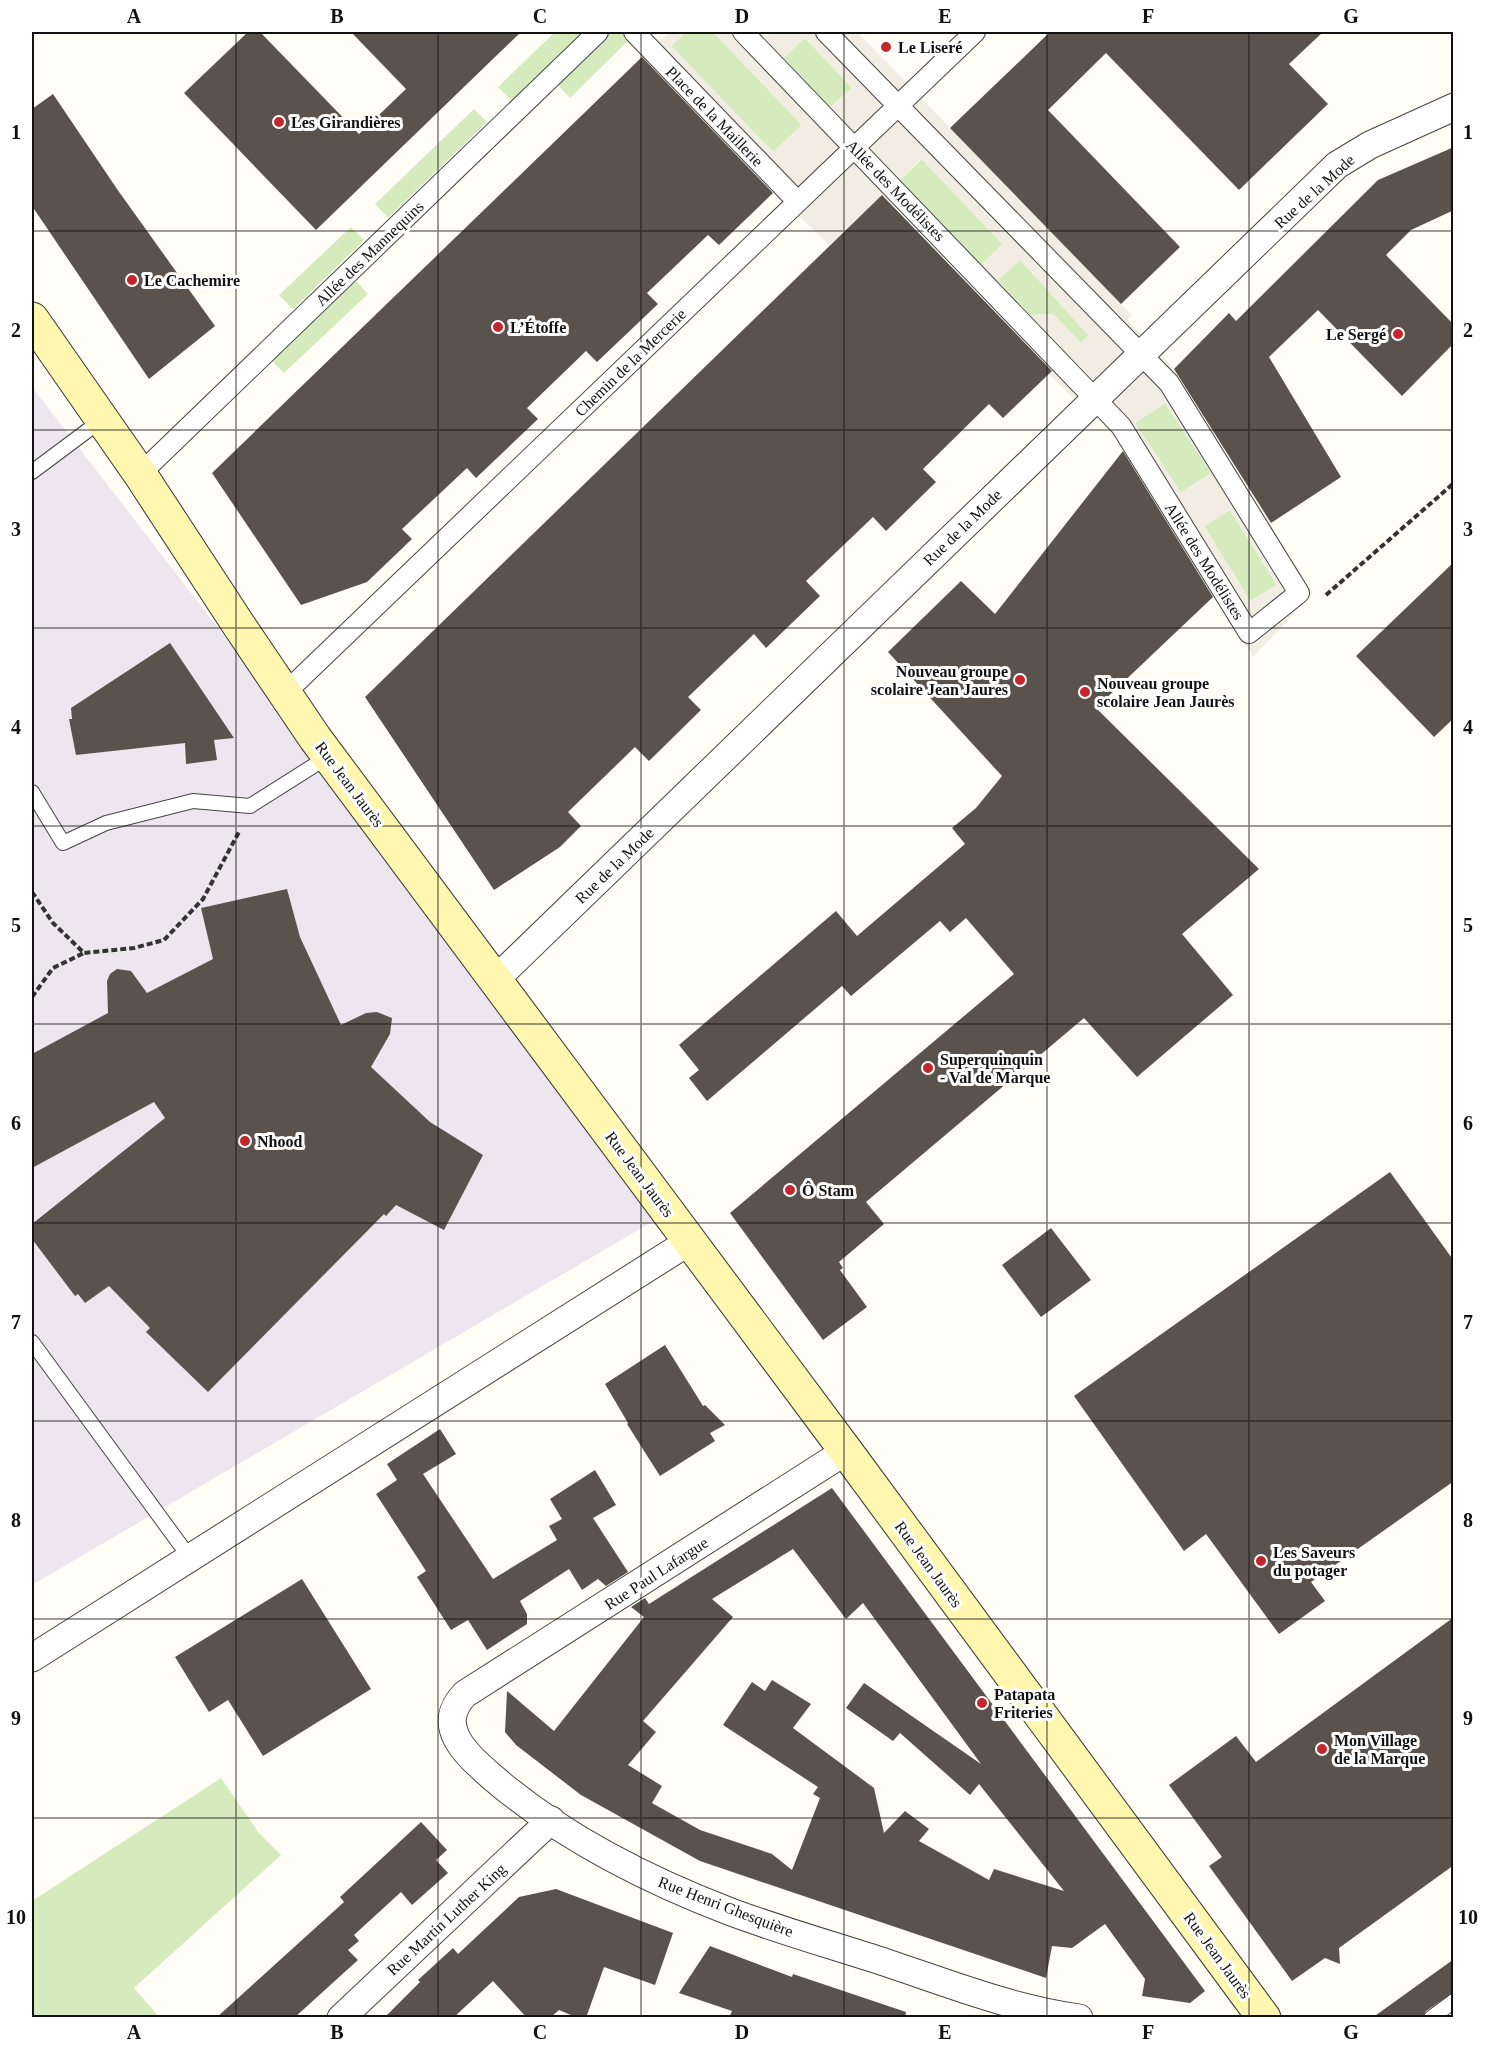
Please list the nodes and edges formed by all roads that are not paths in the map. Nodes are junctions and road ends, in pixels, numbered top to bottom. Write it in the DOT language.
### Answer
graph roads {
  1 [pos="598,32"];
  2 [pos="634,32"];
  3 [pos="743,32"];
  4 [pos="826,32"];
  5 [pos="975,32"];
  6 [pos="898,105"];
  7 [pos="1454,106"];
  8 [pos="854,146"];
  9 [pos="797,201"];
  10 [pos="32,319"];
  11 [pos="1141,354"];
  12 [pos="1096,398"];
  13 [pos="103,419"];
  14 [pos="32,472"];
  15 [pos="140,474"];
  16 [pos="285,693"];
  17 [pos="329,756"];
  18 [pos="32,792"];
  19 [pos="495,980"];
  20 [pos="690,1241"];
  21 [pos="32,1342"];
  22 [pos="846,1451"];
  23 [pos="190,1558"];
  24 [pos="32,1658"];
  25 [pos="465,1694"];
  26 [pos="551,1820"];
  27 [pos="1454,2001"];
  28 [pos="1252,2014"];
  29 [pos="1063,2017"];
  30 [pos="341,2018"];
  31 [pos="1431,2018"];
  1 -- 15 [label="street, Allée des Mannequins"];
  2 -- 9 [label="street, Place de la Maillerie"];
  3 -- 8 [label="street, Allée des Modélistes"];
  4 -- 6 [label="street"];
  5 -- 6 [label="street, Chemin de la Mercerie"];
  6 -- 8 [label="street, Chemin de la Mercerie"];
  6 -- 11 [label="street"];
  7 -- 11 [label="street, Rue de la Mode"];
  8 -- 9 [label="street, Chemin de la Mercerie"];
  8 -- 12 [label="street, Allée des Modélistes"];
  9 -- 16 [label="street, Chemin de la Mercerie"];
  10 -- 13 [label="main road, Rue Jean Jaurès"];
  11 -- 12 [label="street, Rue de la Mode"];
  11 -- 12 [label="street, Allée des Modélistes"];
  12 -- 19 [label="street, Rue de la Mode"];
  13 -- 14 [label="lane"];
  13 -- 15 [label="main road, Rue Jean Jaurès"];
  15 -- 16 [label="main road, Rue Jean Jaurès"];
  16 -- 17 [label="main road, Rue Jean Jaurès"];
  17 -- 18 [label="lane"];
  17 -- 19 [label="main road, Rue Jean Jaurès"];
  19 -- 20 [label="main road, Rue Jean Jaurès"];
  20 -- 22 [label="main road, Rue Jean Jaurès"];
  20 -- 23 [label="street"];
  21 -- 23 [label="lane"];
  22 -- 25 [label="street, Rue Paul Lafargue"];
  22 -- 28 [label="main road, Rue Jean Jaurès"];
  23 -- 24 [label="street"];
  25 -- 26 [label="street, Rue Henri Ghesquière"];
  26 -- 29 [label="street, Rue Henri Ghesquière"];
  26 -- 30 [label="street, Rue Martin Luther King"];
  27 -- 31 [label="lane"];
}
